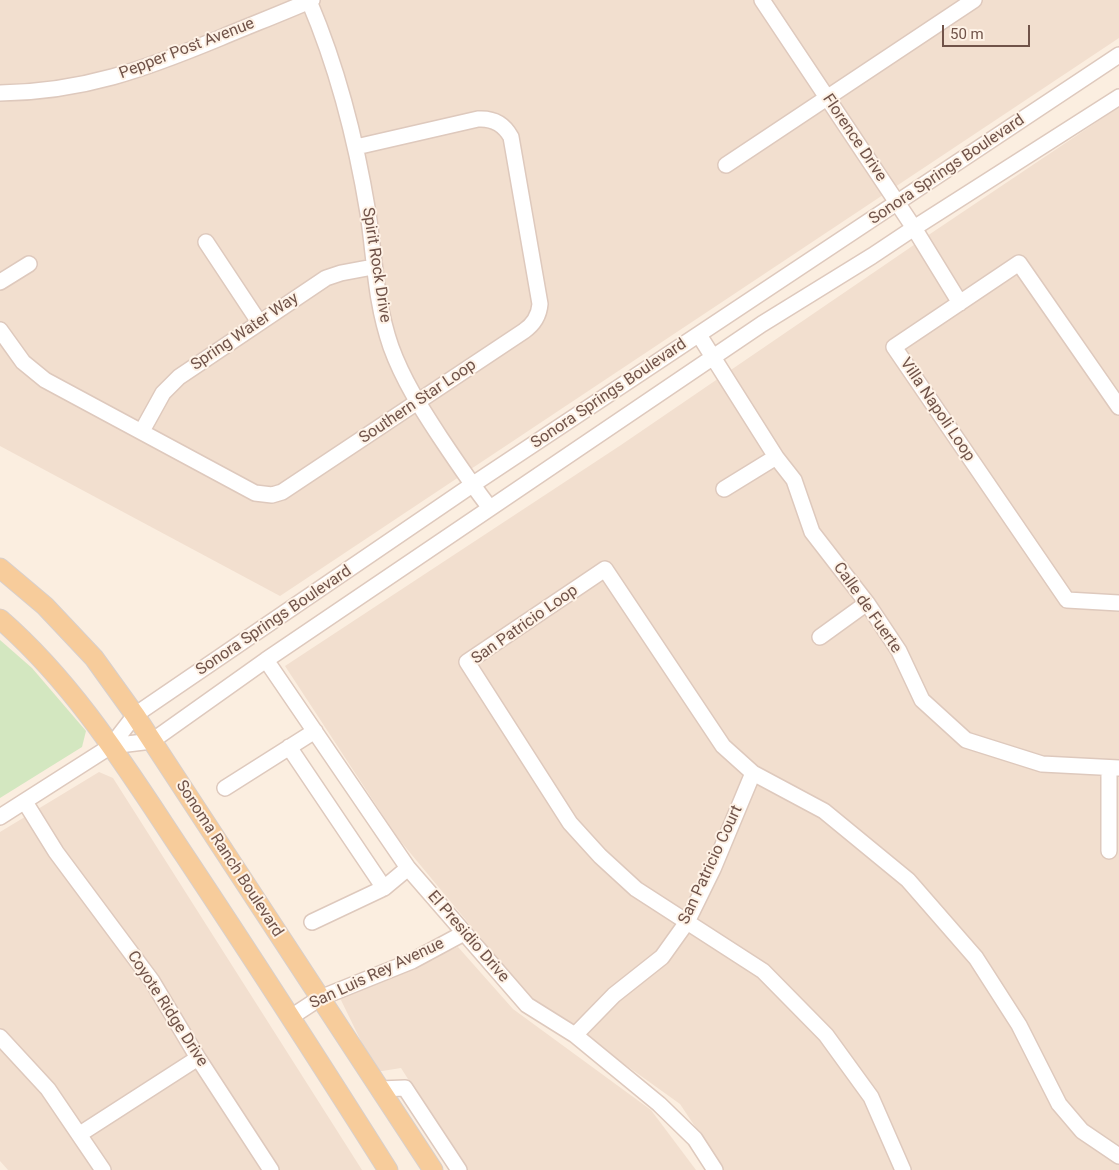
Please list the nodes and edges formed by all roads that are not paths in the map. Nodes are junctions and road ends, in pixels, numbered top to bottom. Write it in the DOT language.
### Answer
graph roads {
  1 [pos="762,0"];
  2 [pos="974,0"];
  3 [pos="310,1"];
  4 [pos="1119,55"];
  5 [pos="0,93"];
  6 [pos="1119,97"];
  7 [pos="827,98"];
  8 [pos="356,147"];
  9 [pos="726,165"];
  10 [pos="897,203"];
  11 [pos="914,228"];
  12 [pos="206,242"];
  13 [pos="28,264"];
  14 [pos="374,267"];
  15 [pos="0,282"];
  16 [pos="960,303"];
  17 [pos="259,322"];
  18 [pos="0,330"];
  19 [pos="699,334"];
  20 [pos="713,357"];
  21 [pos="418,403"];
  22 [pos="1119,407"];
  23 [pos="142,431"];
  24 [pos="776,457"];
  25 [pos="472,485"];
  26 [pos="724,489"];
  27 [pos="490,508"];
  28 [pos="0,568"];
  29 [pos="867,603"];
  30 [pos="1119,603"];
  31 [pos="0,619"];
  32 [pos="820,637"];
  33 [pos="266,660"];
  34 [pos="135,716"];
  35 [pos="315,731"];
  36 [pos="152,741"];
  37 [pos="111,746"];
  38 [pos="289,747"];
  39 [pos="1114,768"];
  40 [pos="753,772"];
  41 [pos="225,788"];
  42 [pos="25,802"];
  43 [pos="0,817"];
  44 [pos="1109,851"];
  45 [pos="408,868"];
  46 [pos="384,888"];
  47 [pos="312,922"];
  48 [pos="687,922"];
  49 [pos="464,933"];
  50 [pos="320,998"];
  51 [pos="292,1017"];
  52 [pos="575,1035"];
  53 [pos="0,1037"];
  54 [pos="198,1058"];
  55 [pos="379,1089"];
  56 [pos="80,1134"];
  57 [pos="1119,1156"];
  58 [pos="103,1170"];
  59 [pos="271,1170"];
  60 [pos="388,1170"];
  61 [pos="433,1170"];
  62 [pos="459,1170"];
  63 [pos="716,1170"];
  64 [pos="902,1170"];
  1 -- 7 [label="street, Florence Drive"];
  2 -- 7 [label="street"];
  3 -- 5 [label="street, Pepper Post Avenue"];
  3 -- 8 [label="street, Spirit Rock Drive"];
  4 -- 10 [label="street, Sonora Springs Boulevard"];
  6 -- 11 [label="street, Sonora Springs Boulevard"];
  7 -- 9 [label="street"];
  7 -- 10 [label="street, Florence Drive"];
  8 -- 14 [label="street, Spirit Rock Drive"];
  8 -- 21 [label="street, Southern Star Loop"];
  10 -- 11 [label="street, Florence Drive"];
  10 -- 19 [label="street, Sonora Springs Boulevard"];
  11 -- 16 [label="street, Florence Drive"];
  11 -- 20 [label="street, Sonora Springs Boulevard"];
  12 -- 17 [label="street"];
  13 -- 15 [label="street"];
  14 -- 17 [label="street, Spring Water Way"];
  14 -- 21 [label="street, Spirit Rock Drive"];
  16 -- 22 [label="street, Villa Napoli Loop"];
  16 -- 30 [label="street, Villa Napoli Loop"];
  17 -- 23 [label="street, Spring Water Way"];
  18 -- 23 [label="street, Southern Star Loop"];
  19 -- 20 [label="street, Calle de Fuerte"];
  19 -- 25 [label="street, Sonora Springs Boulevard"];
  20 -- 24 [label="street, Calle de Fuerte"];
  20 -- 27 [label="street, Sonora Springs Boulevard"];
  21 -- 23 [label="street, Southern Star Loop"];
  21 -- 25 [label="street, Spirit Rock Drive"];
  24 -- 26 [label="street"];
  24 -- 29 [label="street, Calle de Fuerte"];
  25 -- 27 [label="street, Spirit Rock Drive"];
  25 -- 34 [label="street, Sonora Springs Boulevard"];
  27 -- 33 [label="street, Sonora Springs Boulevard"];
  28 -- 34 [label="main road, Sonoma Ranch Boulevard"];
  29 -- 32 [label="street"];
  29 -- 39 [label="street, Calle de Fuerte"];
  31 -- 37 [label="main road"];
  33 -- 35 [label="street, El Presidio Drive"];
  33 -- 36 [label="street, Sonora Springs Boulevard"];
  34 -- 36 [label="main road, Sonoma Ranch Boulevard"];
  34 -- 37 [label="street, Sonora Springs Boulevard"];
  35 -- 38 [label="street"];
  35 -- 45 [label="street, El Presidio Drive"];
  36 -- 37 [label="street, Sonora Springs Boulevard"];
  36 -- 50 [label="main road, Sonoma Ranch Boulevard"];
  37 -- 42 [label="street, Sonora Springs Boulevard"];
  37 -- 51 [label="main road"];
  38 -- 41 [label="street"];
  38 -- 46 [label="street"];
  39 -- 44 [label="street"];
  40 -- 48 [label="street, San Patricio Court"];
  40 -- 48 [label="street, San Patricio Loop"];
  40 -- 57 [label="street"];
  42 -- 43 [label="street, Sonora Springs Boulevard"];
  42 -- 54 [label="street, Coyote Ridge Drive"];
  45 -- 46 [label="street"];
  45 -- 49 [label="street, El Presidio Drive"];
  46 -- 47 [label="street"];
  48 -- 52 [label="street, San Patricio Court"];
  48 -- 64 [label="street"];
  49 -- 50 [label="street, San Luis Rey Avenue"];
  49 -- 52 [label="street, El Presidio Drive"];
  50 -- 51 [label="street, San Luis Rey Avenue"];
  50 -- 55 [label="main road, Sonoma Ranch Boulevard"];
  51 -- 60 [label="main road"];
  52 -- 63 [label="street, El Presidio Drive"];
  53 -- 56 [label="street"];
  54 -- 56 [label="street"];
  54 -- 59 [label="street, Coyote Ridge Drive"];
  55 -- 61 [label="main road, Sonoma Ranch Boulevard"];
  55 -- 62 [label="street"];
  56 -- 58 [label="street"];
}
